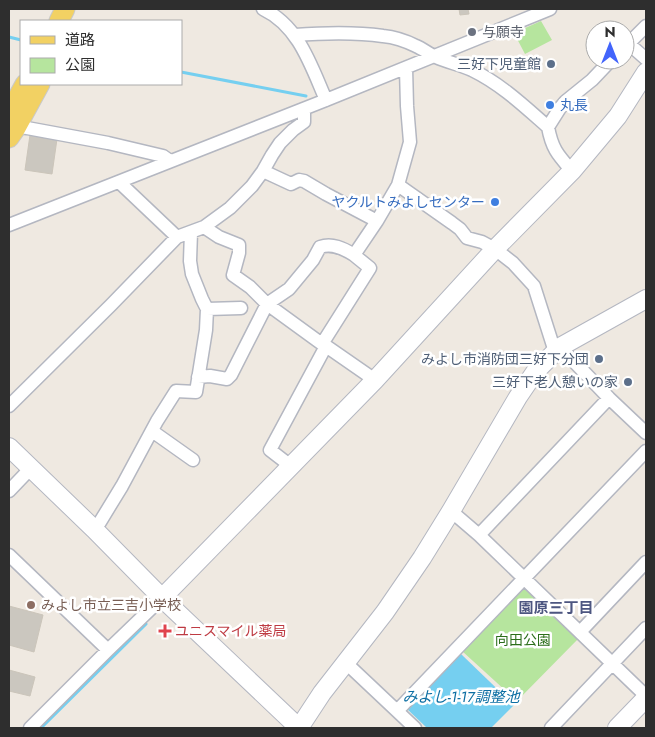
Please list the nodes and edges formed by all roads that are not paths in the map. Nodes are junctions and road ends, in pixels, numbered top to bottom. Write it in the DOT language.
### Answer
graph roads {
  1 [pos="65,9"];
  2 [pos="79,9"];
  3 [pos="550,9"];
  4 [pos="270,10"];
  5 [pos="59,20"];
  6 [pos="73,20"];
  7 [pos="646,26"];
  8 [pos="295,35"];
  9 [pos="635,38"];
  10 [pos="635,51"];
  11 [pos="434,56"];
  12 [pos="646,59"];
  13 [pos="406,68"];
  14 [pos="602,70"];
  15 [pos="646,72"];
  16 [pos="25,85"];
  17 [pos="39,85"];
  18 [pos="326,100"];
  19 [pos="304,109"];
  20 [pos="11,126"];
  21 [pos="548,127"];
  22 [pos="170,161"];
  23 [pos="263,171"];
  24 [pos="572,171"];
  25 [pos="119,182"];
  26 [pos="398,185"];
  27 [pos="377,221"];
  28 [pos="9,225"];
  29 [pos="204,227"];
  30 [pos="191,232"];
  31 [pos="177,237"];
  32 [pos="495,250"];
  33 [pos="354,254"];
  34 [pos="646,299"];
  35 [pos="267,304"];
  36 [pos="241,308"];
  37 [pos="207,309"];
  38 [pos="324,345"];
  39 [pos="558,350"];
  40 [pos="198,377"];
  41 [pos="375,380"];
  42 [pos="610,398"];
  43 [pos="9,406"];
  44 [pos="152,431"];
  45 [pos="646,432"];
  46 [pos="9,447"];
  47 [pos="646,451"];
  48 [pos="193,460"];
  49 [pos="292,466"];
  50 [pos="31,468"];
  51 [pos="9,491"];
  52 [pos="451,512"];
  53 [pos="94,529"];
  54 [pos="479,534"];
  55 [pos="9,555"];
  56 [pos="646,562"];
  57 [pos="524,579"];
  58 [pos="162,598"];
  59 [pos="646,628"];
  60 [pos="580,632"];
  61 [pos="108,650"];
  62 [pos="344,662"];
  63 [pos="612,663"];
  64 [pos="646,697"];
  65 [pos="397,711"];
  66 [pos="30,728"];
  67 [pos="415,728"];
  68 [pos="551,728"];
  69 [pos="617,728"];
  1 -- 5 [label="main road"];
  2 -- 6 [label="main road"];
  3 -- 11 [label="street"];
  4 -- 8 [label="street"];
  7 -- 9 [label="street"];
  8 -- 11 [label="street"];
  8 -- 18 [label="street"];
  10 -- 12 [label="street"];
  11 -- 13 [label="street"];
  11 -- 21 [label="street"];
  13 -- 18 [label="street"];
  13 -- 26 [label="street"];
  14 -- 21 [label="street"];
  15 -- 24 [label="street"];
  16 -- 20 [label="main road"];
  17 -- 20 [label="main road"];
  18 -- 19 [label="street"];
  19 -- 22 [label="street"];
  19 -- 23 [label="street"];
  20 -- 22 [label="street"];
  21 -- 24 [label="street"];
  22 -- 25 [label="street"];
  23 -- 27 [label="street"];
  23 -- 29 [label="street"];
  24 -- 32 [label="street"];
  25 -- 28 [label="street"];
  25 -- 31 [label="street"];
  26 -- 27 [label="street"];
  26 -- 32 [label="street"];
  27 -- 33 [label="street"];
  29 -- 30 [label="street"];
  29 -- 35 [label="street"];
  30 -- 31 [label="street"];
  30 -- 37 [label="street"];
  31 -- 43 [label="street"];
  32 -- 39 [label="street"];
  32 -- 41 [label="street"];
  33 -- 35 [label="street"];
  33 -- 38 [label="street"];
  34 -- 39 [label="street"];
  35 -- 38 [label="street"];
  35 -- 40 [label="street"];
  36 -- 37 [label="street"];
  37 -- 40 [label="street"];
  38 -- 41 [label="street"];
  38 -- 49 [label="street"];
  39 -- 42 [label="street"];
  39 -- 52 [label="street"];
  40 -- 44 [label="street"];
  41 -- 49 [label="street"];
  42 -- 45 [label="street"];
  42 -- 54 [label="street"];
  44 -- 48 [label="street"];
  44 -- 53 [label="street"];
  46 -- 50 [label="street"];
  47 -- 57 [label="street"];
  49 -- 58 [label="street"];
  50 -- 51 [label="street"];
  50 -- 53 [label="street"];
  52 -- 54 [label="street"];
  52 -- 62 [label="street"];
  53 -- 58 [label="street"];
  54 -- 57 [label="street"];
  55 -- 61 [label="street"];
  56 -- 60 [label="street"];
  57 -- 60 [label="street"];
  57 -- 65 [label="street"];
  58 -- 61 [label="street"];
  58 -- 62 [label="street"];
  59 -- 63 [label="street"];
  60 -- 63 [label="street"];
  61 -- 66 [label="street"];
  62 -- 65 [label="street"];
  63 -- 64 [label="street"];
  63 -- 68 [label="street"];
  64 -- 69 [label="street"];
  65 -- 67 [label="street"];
}
